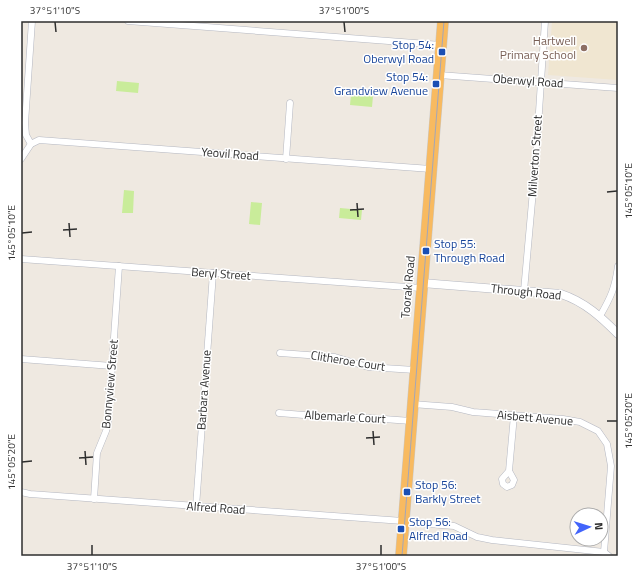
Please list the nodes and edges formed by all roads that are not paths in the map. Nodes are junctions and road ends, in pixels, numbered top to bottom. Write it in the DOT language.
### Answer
graph roads {
  1 [pos="32,21"];
  2 [pos="128,21"];
  3 [pos="138,21"];
  4 [pos="443,21"];
  5 [pos="545,21"];
  6 [pos="441,45"];
  7 [pos="438,75"];
  8 [pos="540,82"];
  9 [pos="618,88"];
  10 [pos="290,103"];
  11 [pos="31,144"];
  12 [pos="21,159"];
  13 [pos="286,159"];
  14 [pos="431,169"];
  15 [pos="21,259"];
  16 [pos="119,266"];
  17 [pos="618,266"];
  18 [pos="213,273"];
  19 [pos="422,286"];
  20 [pos="524,291"];
  21 [pos="600,316"];
  22 [pos="618,334"];
  23 [pos="280,352"];
  24 [pos="21,359"];
  25 [pos="112,366"];
  26 [pos="415,370"];
  27 [pos="412,404"];
  28 [pos="279,413"];
  29 [pos="514,415"];
  30 [pos="411,421"];
  31 [pos="509,471"];
  32 [pos="21,492"];
  33 [pos="30,494"];
  34 [pos="21,496"];
  35 [pos="94,499"];
  36 [pos="196,506"];
  37 [pos="403,521"];
  38 [pos="607,554"];
  39 [pos="401,556"];
  1 -- 11 [label="street"];
  2 -- 3 [label="street"];
  3 -- 6 [label="street"];
  4 -- 6 [label="highway, Toorak Road"];
  5 -- 8 [label="street, Milverton Street"];
  6 -- 7 [label="highway, Toorak Road"];
  7 -- 8 [label="street, Oberwyl Road"];
  7 -- 14 [label="highway, Toorak Road"];
  8 -- 9 [label="street, Oberwyl Road"];
  8 -- 20 [label="street, Milverton Street"];
  10 -- 13 [label="street"];
  11 -- 12 [label="street"];
  11 -- 13 [label="street, Yeovil Road"];
  13 -- 14 [label="street, Yeovil Road"];
  14 -- 19 [label="highway, Toorak Road"];
  15 -- 16 [label="street, Beryl Street"];
  16 -- 18 [label="street, Beryl Street"];
  16 -- 25 [label="street, Bonnyview Street"];
  17 -- 21 [label="street"];
  18 -- 19 [label="street, Beryl Street"];
  18 -- 36 [label="street, Barbara Avenue"];
  19 -- 20 [label="street, Through Road"];
  19 -- 26 [label="highway, Toorak Road"];
  20 -- 21 [label="street, Through Road"];
  21 -- 22 [label="street, Through Road"];
  23 -- 26 [label="street, Clitheroe Court"];
  24 -- 25 [label="street"];
  25 -- 35 [label="street, Bonnyview Street"];
  26 -- 27 [label="highway, Toorak Road"];
  27 -- 29 [label="street, Aisbett Avenue"];
  27 -- 30 [label="highway, Toorak Road"];
  28 -- 30 [label="street, Albemarle Court"];
  29 -- 31 [label="street"];
  29 -- 38 [label="street, Aisbett Avenue"];
  30 -- 37 [label="highway, Toorak Road"];
  32 -- 33 [label="street, Alfred Road"];
  33 -- 34 [label="street, Alfred Road"];
  33 -- 35 [label="street, Alfred Road"];
  35 -- 36 [label="street, Alfred Road"];
  36 -- 37 [label="street, Alfred Road"];
  37 -- 38 [label="street, Alfred Road"];
  37 -- 39 [label="highway, Toorak Road"];
}
